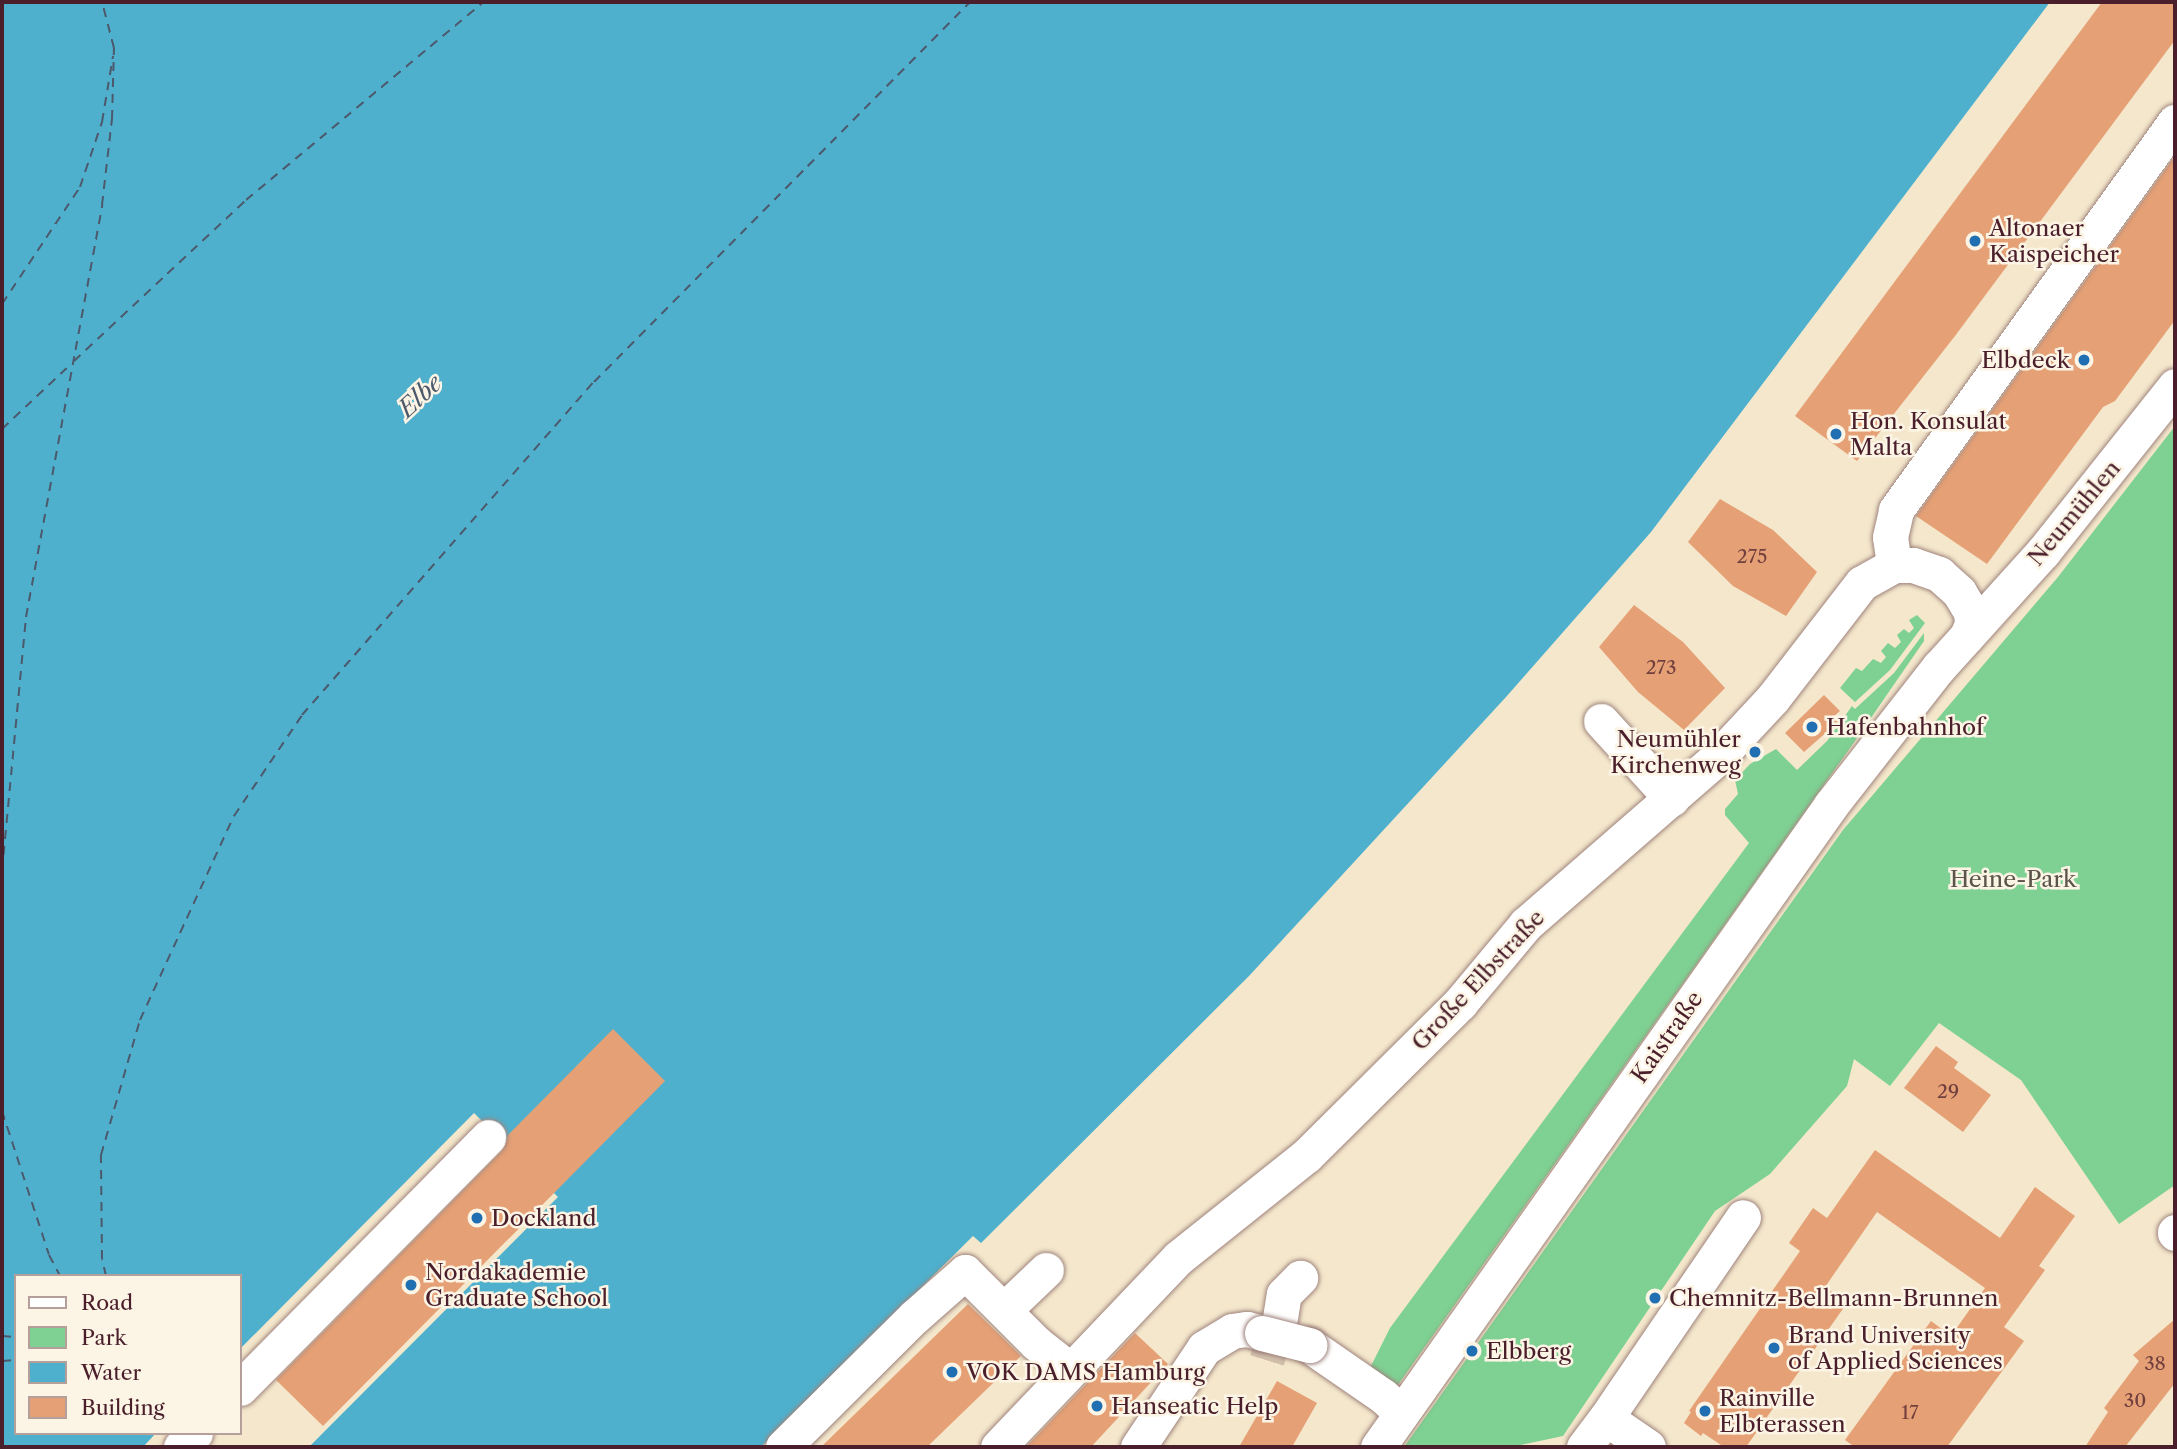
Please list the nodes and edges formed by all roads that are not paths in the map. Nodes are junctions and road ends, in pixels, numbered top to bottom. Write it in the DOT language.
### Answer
graph roads {
  1 [pos="2175,122"];
  2 [pos="2175,386"];
  3 [pos="1894,565"];
  4 [pos="1967,636"];
  5 [pos="1601,721"];
  6 [pos="1672,799"];
  7 [pos="488,1137"];
  8 [pos="1743,1217"];
  9 [pos="1046,1270"];
  10 [pos="1300,1278"];
  11 [pos="1004,1310"];
  12 [pos="1271,1325"];
  13 [pos="1069,1369"];
  14 [pos="242,1386"];
  15 [pos="1392,1405"];
  16 [pos="1606,1418"];
  17 [pos="783,1447"];
  18 [pos="998,1447"];
  19 [pos="1138,1447"];
  20 [pos="1378,1447"];
  21 [pos="1584,1447"];
  22 [pos="1648,1447"];
  1 -- 3 [label="street"];
  2 -- 4 [label="street, Neumühlen"];
  3 -- 4 [label="street"];
  3 -- 6 [label="street, Große Elbstraße"];
  4 -- 15 [label="street, Kaistraße"];
  5 -- 6 [label="street"];
  6 -- 13 [label="street, Große Elbstraße"];
  7 -- 14 [label="street"];
  8 -- 16 [label="street"];
  9 -- 11 [label="street"];
  10 -- 12 [label="street"];
  11 -- 13 [label="street"];
  11 -- 17 [label="street"];
  12 -- 15 [label="street, bridge"];
  12 -- 19 [label="street"];
  13 -- 18 [label="street, Große Elbstraße"];
  15 -- 20 [label="street, Kaistraße"];
  16 -- 21 [label="street"];
  16 -- 22 [label="street"];
}
